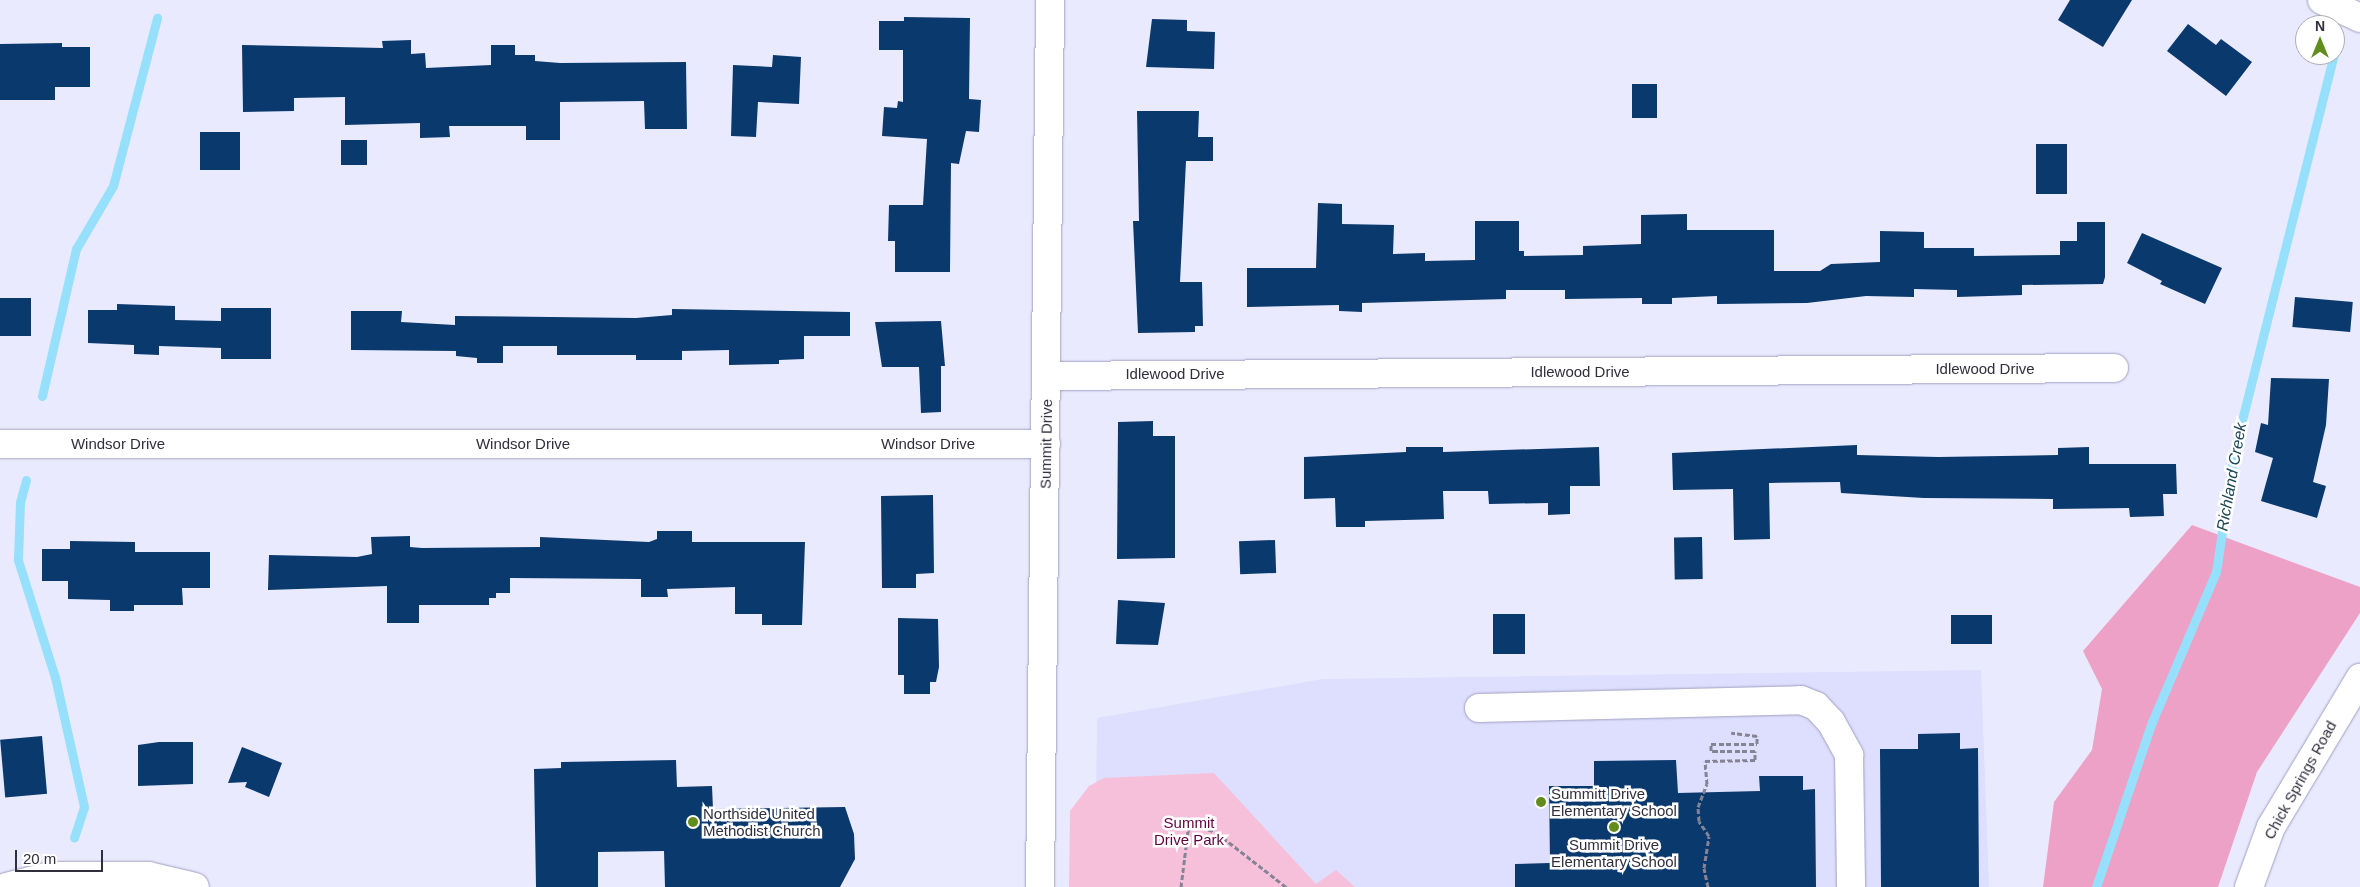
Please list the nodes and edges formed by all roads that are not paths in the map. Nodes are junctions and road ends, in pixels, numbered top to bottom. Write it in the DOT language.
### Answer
graph roads {
  1 [pos="1050,0"];
  2 [pos="2322,0"];
  3 [pos="2360,18"];
  4 [pos="2114,368"];
  5 [pos="1046,376"];
  6 [pos="0,444"];
  7 [pos="1046,444"];
  8 [pos="2360,678"];
  9 [pos="1479,708"];
  10 [pos="6,887"];
  11 [pos="195,887"];
  12 [pos="1040,887"];
  13 [pos="1850,887"];
  14 [pos="2249,887"];
  1 -- 5 [label="street, Summit Drive"];
  2 -- 3 [label="street"];
  4 -- 5 [label="street, Idlewood Drive"];
  5 -- 7 [label="street, Summit Drive"];
  6 -- 7 [label="street, Windsor Drive"];
  7 -- 12 [label="street, Summit Drive"];
  8 -- 14 [label="street, Chick Springs Road"];
  9 -- 13 [label="street"];
  10 -- 11 [label="street"];
}
